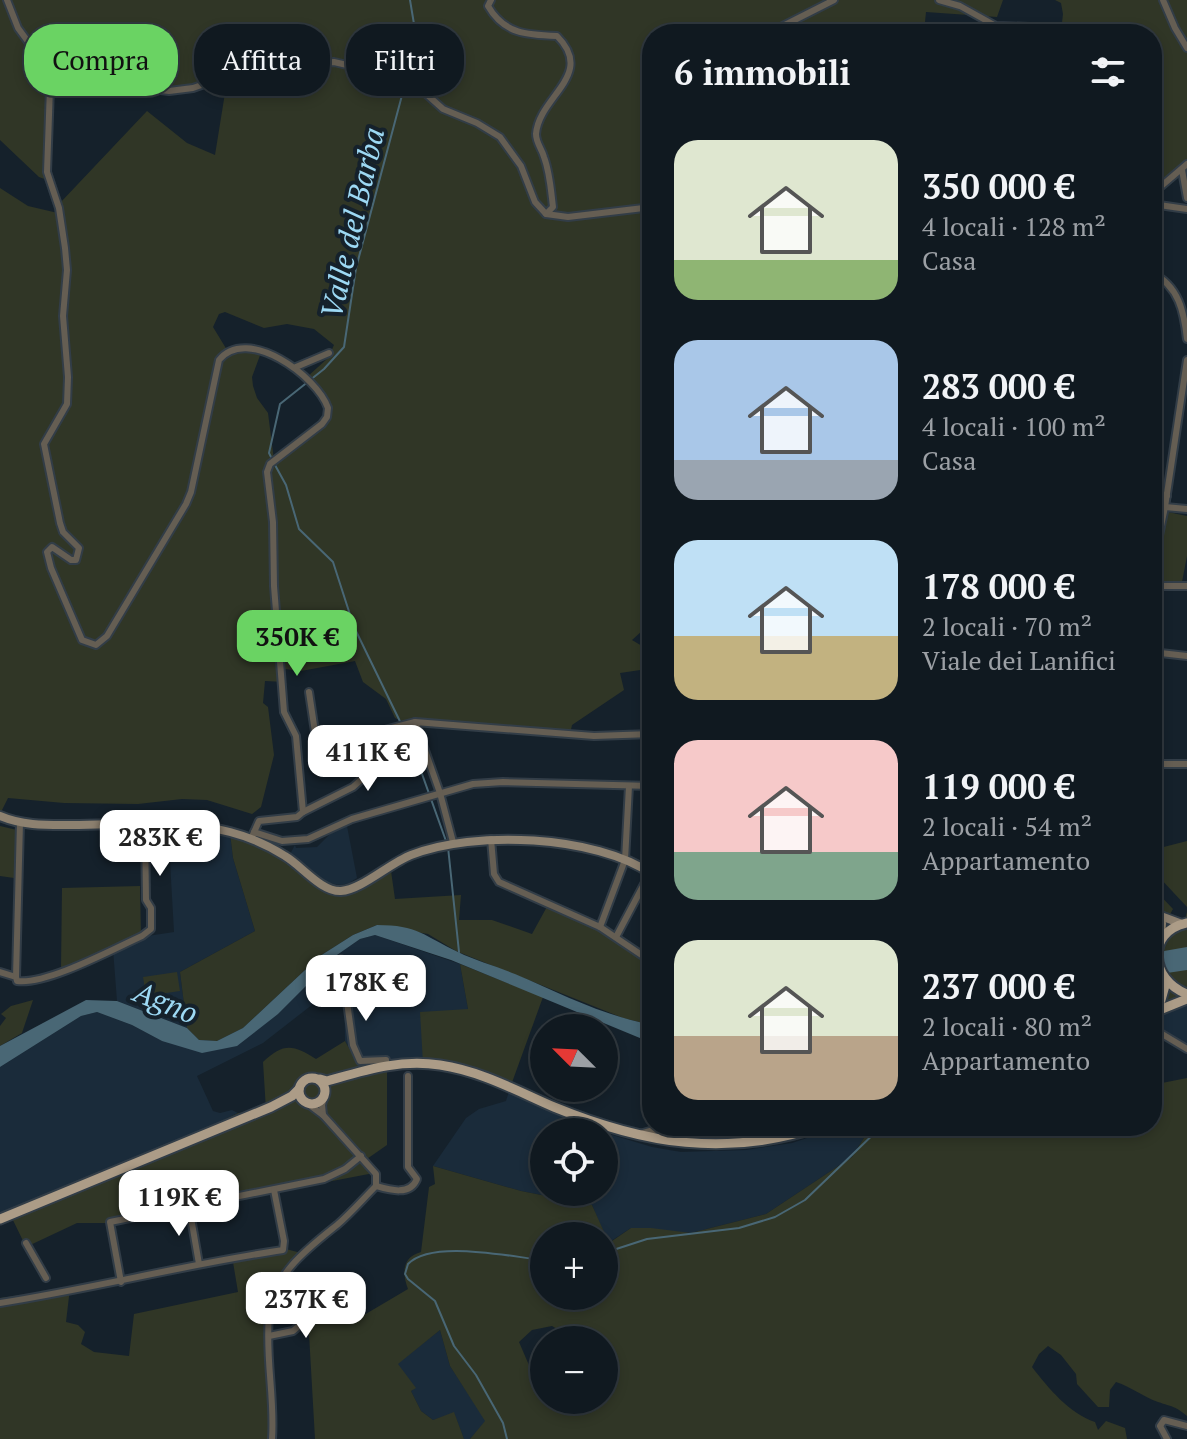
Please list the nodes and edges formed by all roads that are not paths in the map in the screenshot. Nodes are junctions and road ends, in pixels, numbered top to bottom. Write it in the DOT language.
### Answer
graph roads {
  1 [pos="7,0"];
  2 [pos="491,0"];
  3 [pos="834,0"];
  4 [pos="939,0"];
  5 [pos="1163,0"];
  6 [pos="787,24"];
  7 [pos="992,24"];
  8 [pos="24,36"];
  9 [pos="1187,48"];
  10 [pos="178,90"];
  11 [pos="50,96"];
  12 [pos="1184,167"];
  13 [pos="1162,186"];
  14 [pos="1186,189"];
  15 [pos="1187,198"];
  16 [pos="1162,205"];
  17 [pos="642,208"];
  18 [pos="1187,209"];
  19 [pos="546,214"];
  20 [pos="1162,281"];
  21 [pos="1187,339"];
  22 [pos="329,353"];
  23 [pos="1187,360"];
  24 [pos="296,367"];
  25 [pos="1178,425"];
  26 [pos="1187,426"];
  27 [pos="1162,494"];
  28 [pos="1167,496"];
  29 [pos="1165,507"];
  30 [pos="1187,509"];
  31 [pos="1162,521"];
  32 [pos="1162,586"];
  33 [pos="1187,586"];
  34 [pos="1162,653"];
  35 [pos="1187,656"];
  36 [pos="309,692"];
  37 [pos="415,722"];
  38 [pos="642,734"];
  39 [pos="350,739"];
  40 [pos="1162,764"];
  41 [pos="1187,764"];
  42 [pos="629,786"];
  43 [pos="642,786"];
  44 [pos="438,794"];
  45 [pos="303,812"];
  46 [pos="0,816"];
  47 [pos="20,822"];
  48 [pos="145,825"];
  49 [pos="252,835"];
  50 [pos="491,839"];
  51 [pos="448,843"];
  52 [pos="8,849"];
  53 [pos="19,850"];
  54 [pos="625,860"];
  55 [pos="642,868"];
  56 [pos="642,889"];
  57 [pos="1162,914"];
  58 [pos="1184,923"];
  59 [pos="600,927"];
  60 [pos="616,937"];
  61 [pos="1162,940"];
  62 [pos="642,955"];
  63 [pos="341,959"];
  64 [pos="0,972"];
  65 [pos="1162,973"];
  66 [pos="16,977"];
  67 [pos="1163,978"];
  68 [pos="1162,989"];
  69 [pos="1187,996"];
  70 [pos="1162,1006"];
  71 [pos="1162,1034"];
  72 [pos="1187,1049"];
  73 [pos="386,1065"];
  74 [pos="358,1072"];
  75 [pos="408,1076"];
  76 [pos="320,1079"];
  77 [pos="299,1089"];
  78 [pos="324,1096"];
  79 [pos="305,1102"];
  80 [pos="271,1107"];
  81 [pos="323,1115"];
  82 [pos="642,1134"];
  83 [pos="634,1136"];
  84 [pos="779,1136"];
  85 [pos="361,1156"];
  86 [pos="376,1186"];
  87 [pos="274,1190"];
  88 [pos="189,1206"];
  89 [pos="0,1219"];
  90 [pos="26,1243"];
  91 [pos="199,1264"];
  92 [pos="46,1278"];
  93 [pos="121,1282"];
  94 [pos="0,1303"];
  95 [pos="340,1313"];
  96 [pos="269,1336"];
  97 [pos="1187,1426"];
  98 [pos="272,1439"];
  99 [pos="1167,1439"];
  1 -- 8 [label="street"];
  2 -- 19 [label="street"];
  3 -- 6 [label="street"];
  4 -- 7 [label="street"];
  5 -- 9 [label="street"];
  10 -- 19 [label="street"];
  11 -- 24 [label="street"];
  12 -- 13 [label="street"];
  12 -- 14 [label="street"];
  14 -- 15 [label="street"];
  16 -- 18 [label="street"];
  17 -- 19 [label="street"];
  20 -- 21 [label="street"];
  22 -- 24 [label="street"];
  23 -- 25 [label="street"];
  24 -- 45 [label="street"];
  25 -- 26 [label="street"];
  25 -- 28 [label="street"];
  27 -- 28 [label="street"];
  28 -- 29 [label="street"];
  29 -- 30 [label="street"];
  29 -- 31 [label="street"];
  32 -- 33 [label="street"];
  34 -- 35 [label="street"];
  36 -- 39 [label="street"];
  37 -- 38 [label="street"];
  37 -- 39 [label="street"];
  37 -- 44 [label="street"];
  39 -- 45 [label="street"];
  40 -- 41 [label="street"];
  42 -- 43 [label="street"];
  42 -- 44 [label="street"];
  42 -- 54 [label="street"];
  44 -- 49 [label="street"];
  44 -- 51 [label="street"];
  45 -- 49 [label="street"];
  46 -- 47 [label="main road"];
  47 -- 48 [label="main road"];
  47 -- 53 [label="street"];
  48 -- 49 [label="main road"];
  48 -- 66 [label="street"];
  49 -- 51 [label="main road"];
  50 -- 51 [label="main road"];
  50 -- 54 [label="main road"];
  50 -- 59 [label="street"];
  52 -- 53 [label="street"];
  53 -- 66 [label="street"];
  54 -- 55 [label="main road"];
  54 -- 59 [label="street"];
  56 -- 60 [label="street"];
  57 -- 58 [label="main road"];
  58 -- 61 [label="main road"];
  59 -- 60 [label="street"];
  60 -- 62 [label="street"];
  63 -- 73 [label="street"];
  64 -- 66 [label="street"];
  65 -- 67 [label="main road"];
  67 -- 68 [label="main road"];
  67 -- 69 [label="main road"];
  69 -- 70 [label="main road"];
  71 -- 72 [label="street"];
  73 -- 74 [label="main road"];
  73 -- 83 [label="main road"];
  74 -- 76 [label="main road"];
  74 -- 78 [label="main road"];
  75 -- 86 [label="street"];
  76 -- 77 [label="main road"];
  76 -- 78 [label="main road"];
  77 -- 79 [label="main road"];
  77 -- 80 [label="main road"];
  78 -- 79 [label="main road"];
  78 -- 81 [label="street"];
  79 -- 80 [label="main road"];
  79 -- 81 [label="street"];
  80 -- 89 [label="main road"];
  81 -- 85 [label="street"];
  82 -- 83 [label="street"];
  83 -- 84 [label="main road"];
  85 -- 86 [label="street"];
  85 -- 87 [label="street"];
  86 -- 96 [label="street"];
  87 -- 88 [label="street"];
  87 -- 91 [label="street"];
  88 -- 91 [label="street"];
  88 -- 93 [label="street"];
  90 -- 92 [label="street"];
  91 -- 93 [label="street"];
  93 -- 94 [label="street"];
  95 -- 96 [label="street"];
  96 -- 98 [label="street"];
  97 -- 99 [label="street"];
}
